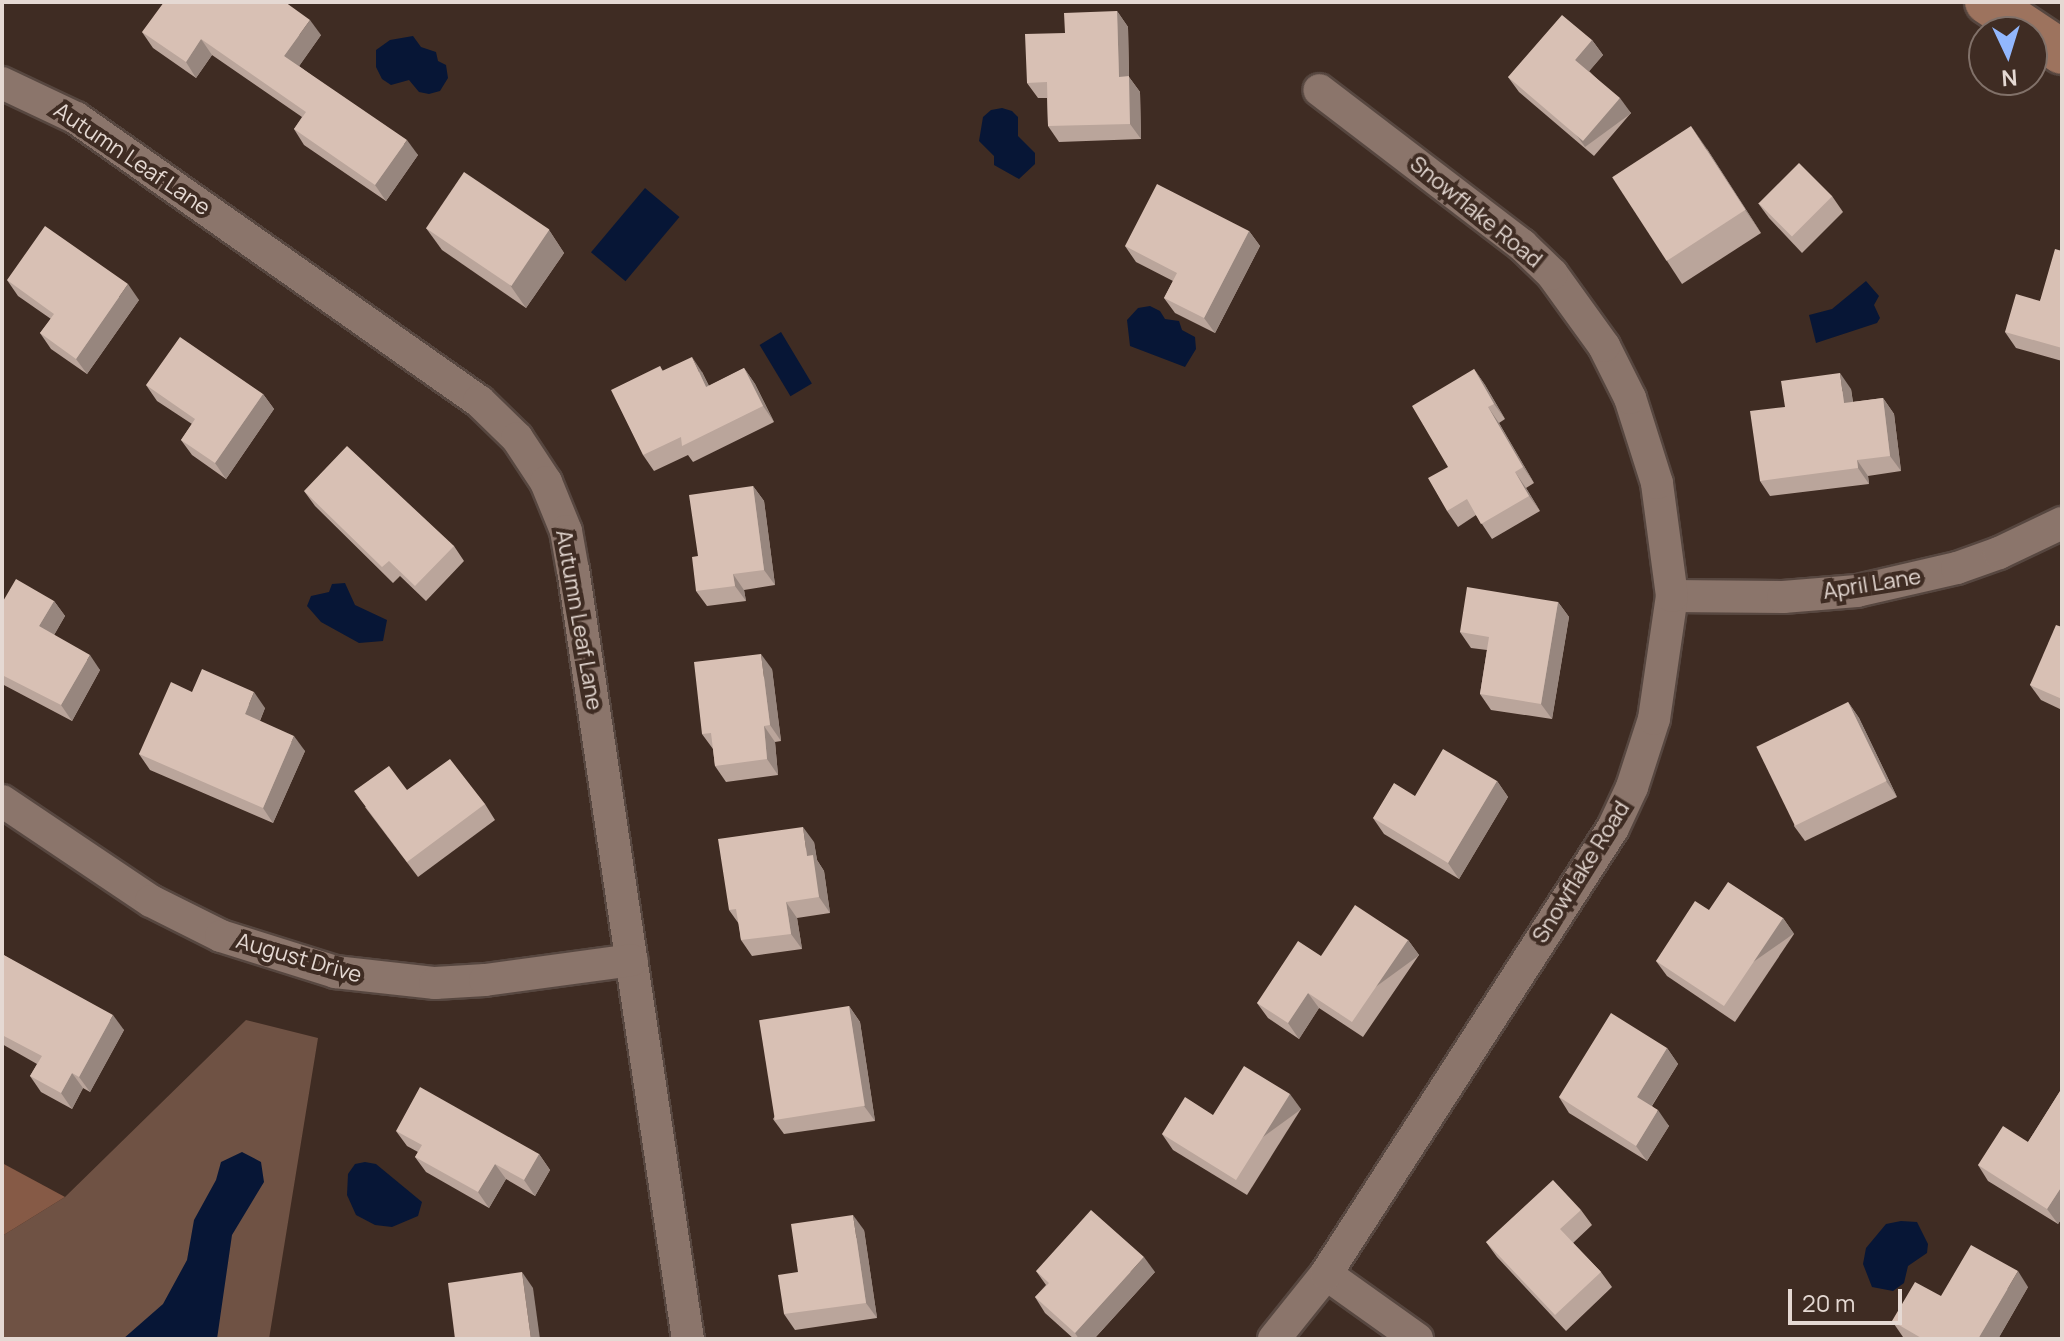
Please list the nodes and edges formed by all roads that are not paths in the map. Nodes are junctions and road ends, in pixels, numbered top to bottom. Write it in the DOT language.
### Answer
graph roads {
  1 [pos="1987,2"];
  2 [pos="2062,52"];
  3 [pos="2,83"];
  4 [pos="1319,90"];
  5 [pos="2062,523"];
  6 [pos="1672,596"];
  7 [pos="2,801"];
  8 [pos="632,960"];
  9 [pos="1326,1274"];
  10 [pos="688,1339"];
  11 [pos="1274,1339"];
  12 [pos="1417,1339"];
  1 -- 2 [label="main road"];
  3 -- 8 [label="street, Autumn Leaf Lane"];
  4 -- 6 [label="street, Snowflake Road"];
  5 -- 6 [label="street, April Lane"];
  6 -- 9 [label="street, Snowflake Road"];
  7 -- 8 [label="street, August Drive"];
  8 -- 10 [label="street, Autumn Leaf Lane"];
  9 -- 11 [label="street, Snowflake Road"];
  9 -- 12 [label="street"];
}
